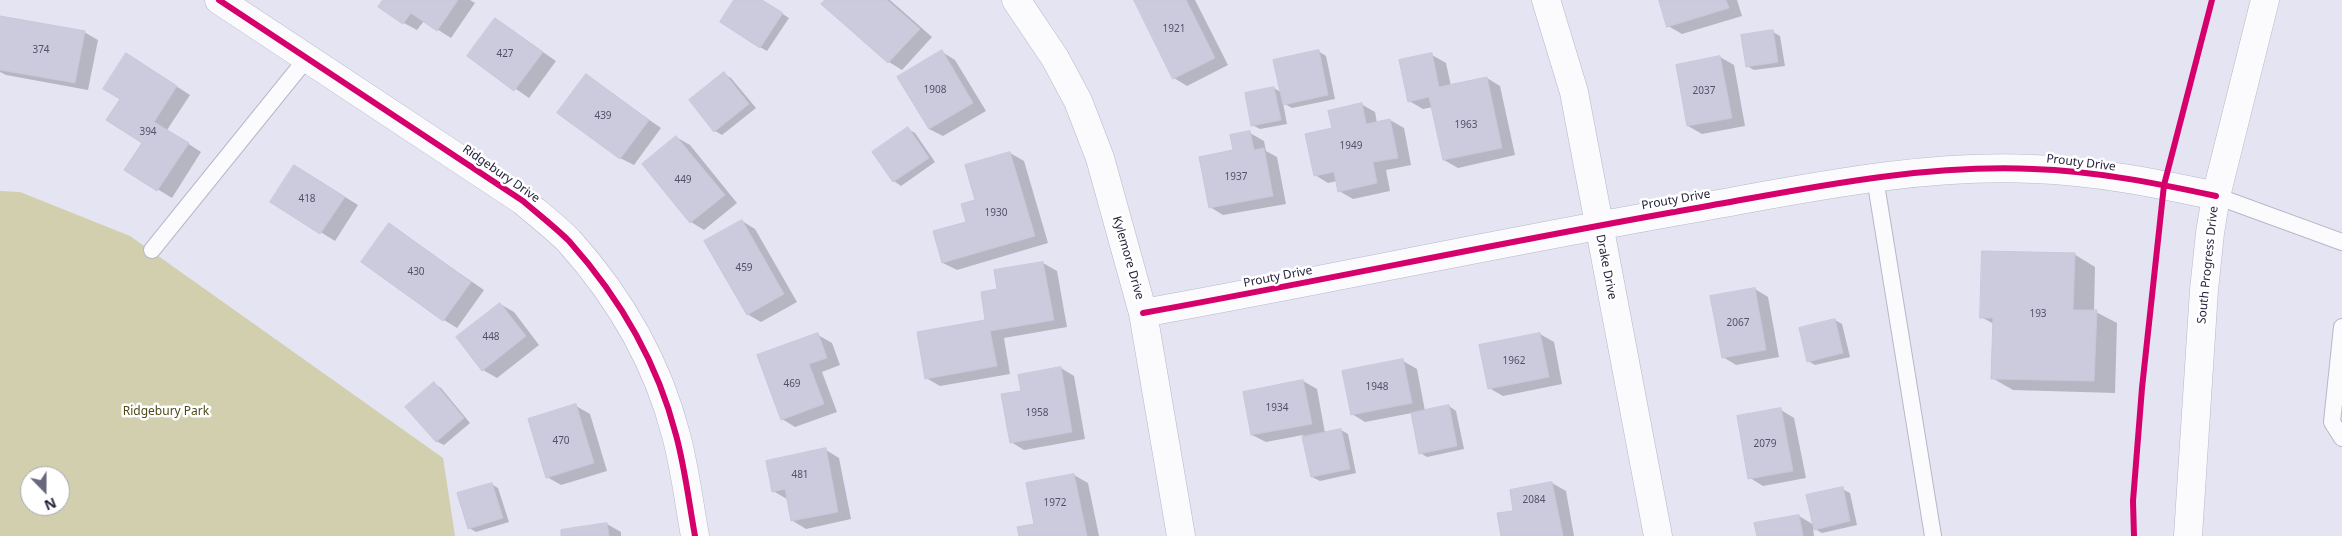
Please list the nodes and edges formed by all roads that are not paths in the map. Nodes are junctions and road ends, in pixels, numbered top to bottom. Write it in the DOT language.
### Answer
graph roads {
  1 [pos="219,0"];
  2 [pos="1016,0"];
  3 [pos="1546,0"];
  4 [pos="2265,0"];
  5 [pos="307,58"];
  6 [pos="1875,178"];
  7 [pos="2216,196"];
  8 [pos="1598,225"];
  9 [pos="2342,242"];
  10 [pos="152,250"];
  11 [pos="1143,313"];
  12 [pos="2342,327"];
  13 [pos="2342,438"];
  14 [pos="695,536"];
  15 [pos="1181,536"];
  16 [pos="1658,536"];
  17 [pos="1933,536"];
  18 [pos="2188,536"];
  1 -- 5 [label="street, Ridgebury Drive"];
  2 -- 11 [label="street, Kylemore Drive"];
  3 -- 8 [label="street, Drake Drive"];
  4 -- 7 [label="street, South Progress Drive"];
  5 -- 10 [label="lane"];
  5 -- 14 [label="street, Ridgebury Drive"];
  6 -- 7 [label="street, Prouty Drive"];
  6 -- 8 [label="street, Prouty Drive"];
  6 -- 17 [label="lane"];
  7 -- 9 [label="lane"];
  7 -- 18 [label="street, South Progress Drive"];
  8 -- 11 [label="street, Prouty Drive"];
  8 -- 16 [label="street, Drake Drive"];
  11 -- 15 [label="street, Kylemore Drive"];
  12 -- 13 [label="lane"];
}
